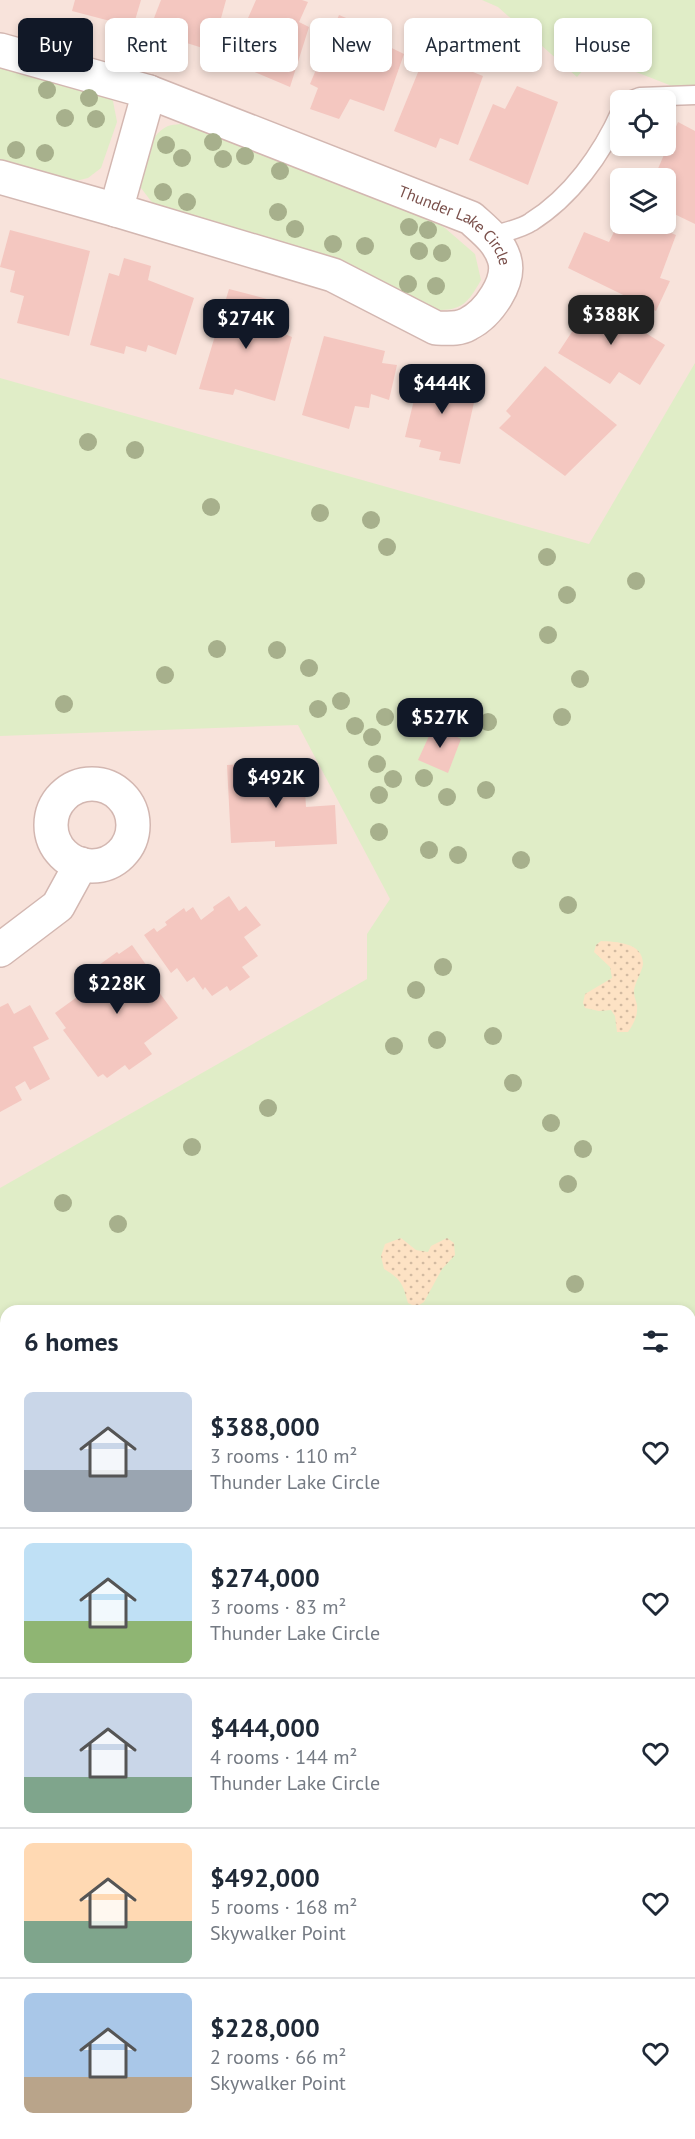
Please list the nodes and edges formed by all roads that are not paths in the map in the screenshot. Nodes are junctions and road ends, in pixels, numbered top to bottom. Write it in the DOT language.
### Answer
graph roads {
  1 [pos="0,50"];
  2 [pos="149,92"];
  3 [pos="676,95"];
  4 [pos="695,95"];
  5 [pos="610,131"];
  6 [pos="0,177"];
  7 [pos="116,210"];
  8 [pos="492,237"];
  9 [pos="81,864"];
  10 [pos="0,950"];
  1 -- 2 [label="street, Thunder Lake Circle"];
  2 -- 7 [label="street"];
  2 -- 8 [label="street, Thunder Lake Circle"];
  3 -- 4 [label="lane"];
  5 -- 8 [label="lane"];
  6 -- 7 [label="street, Thunder Lake Circle"];
  7 -- 8 [label="street, Thunder Lake Circle"];
  9 -- 10 [label="street"];
}
